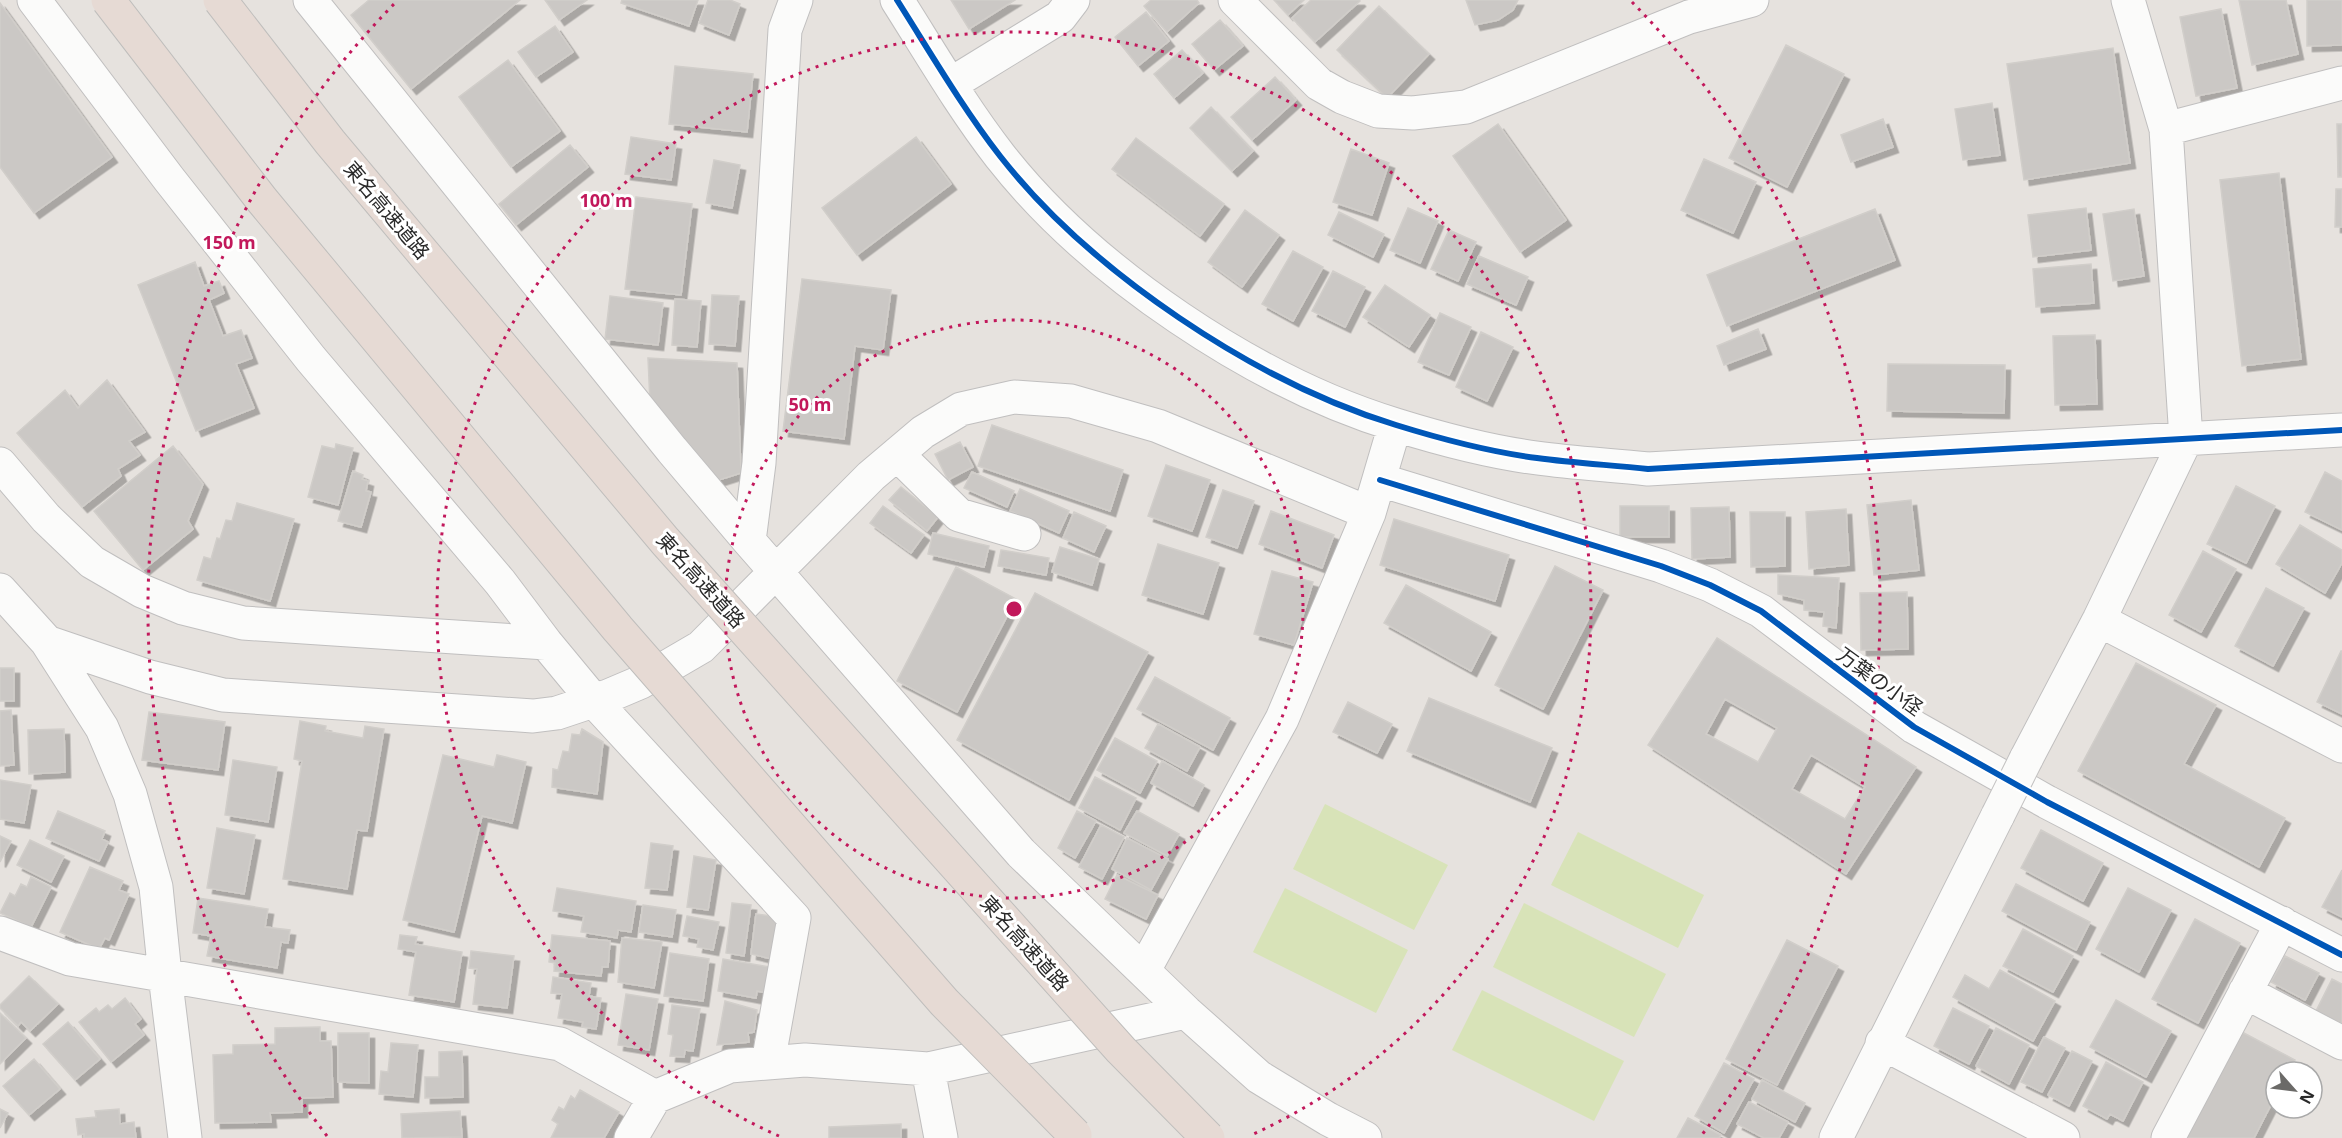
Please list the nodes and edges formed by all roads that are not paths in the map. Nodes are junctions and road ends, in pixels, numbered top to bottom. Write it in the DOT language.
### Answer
graph roads {
  1 [pos="34,0"];
  2 [pos="108,0"];
  3 [pos="220,0"];
  4 [pos="310,0"];
  5 [pos="796,0"];
  6 [pos="897,0"];
  7 [pos="1074,0"];
  8 [pos="1234,0"];
  9 [pos="1752,0"];
  10 [pos="2128,0"];
  11 [pos="2342,83"];
  12 [pos="951,84"];
  13 [pos="2166,129"];
  14 [pos="1395,425"];
  15 [pos="2342,430"];
  16 [pos="2186,438"];
  17 [pos="897,454"];
  18 [pos="0,464"];
  19 [pos="1380,480"];
  20 [pos="1369,513"];
  21 [pos="1024,534"];
  22 [pos="749,541"];
  23 [pos="778,572"];
  24 [pos="0,590"];
  25 [pos="2098,620"];
  26 [pos="47,642"];
  27 [pos="546,643"];
  28 [pos="594,700"];
  29 [pos="2342,746"];
  30 [pos="2282,923"];
  31 [pos="0,933"];
  32 [pos="2342,955"];
  33 [pos="1144,970"];
  34 [pos="165,975"];
  35 [pos="2245,992"];
  36 [pos="1186,1012"];
  37 [pos="1882,1043"];
  38 [pos="2342,1043"];
  39 [pos="768,1063"];
  40 [pos="928,1069"];
  41 [pos="655,1097"];
  42 [pos="1075,1135"];
  43 [pos="185,1138"];
  44 [pos="631,1138"];
  45 [pos="941,1138"];
  46 [pos="1208,1138"];
  47 [pos="1365,1138"];
  48 [pos="1836,1138"];
  49 [pos="2063,1138"];
  50 [pos="2168,1138"];
  1 -- 27 [label="street"];
  2 -- 42 [label="highway, bridge"];
  3 -- 46 [label="highway, 東名高速道路, bridge"];
  4 -- 22 [label="street"];
  5 -- 22 [label="street"];
  6 -- 12 [label="street"];
  7 -- 12 [label="street"];
  8 -- 9 [label="street"];
  10 -- 13 [label="street"];
  11 -- 13 [label="street"];
  12 -- 14 [label="street"];
  13 -- 16 [label="street"];
  14 -- 16 [label="street"];
  14 -- 19 [label="street"];
  15 -- 16 [label="street"];
  16 -- 25 [label="street"];
  17 -- 20 [label="street"];
  17 -- 21 [label="street"];
  17 -- 23 [label="street"];
  18 -- 27 [label="street"];
  19 -- 20 [label="street"];
  19 -- 30 [label="street, 万葉の小径"];
  20 -- 33 [label="street"];
  22 -- 23 [label="street"];
  23 -- 28 [label="street"];
  23 -- 33 [label="street"];
  24 -- 26 [label="street"];
  25 -- 29 [label="street"];
  25 -- 37 [label="street, bridge"];
  26 -- 28 [label="street"];
  26 -- 34 [label="street"];
  27 -- 28 [label="street"];
  28 -- 39 [label="street"];
  30 -- 32 [label="street, 万葉の小径"];
  30 -- 35 [label="street"];
  31 -- 34 [label="street"];
  33 -- 36 [label="street"];
  34 -- 41 [label="street"];
  34 -- 43 [label="street"];
  35 -- 38 [label="street"];
  35 -- 50 [label="street"];
  36 -- 40 [label="street"];
  36 -- 47 [label="street"];
  37 -- 48 [label="street"];
  37 -- 49 [label="street"];
  39 -- 40 [label="street"];
  39 -- 41 [label="street"];
  40 -- 45 [label="street"];
  41 -- 44 [label="street"];
}
